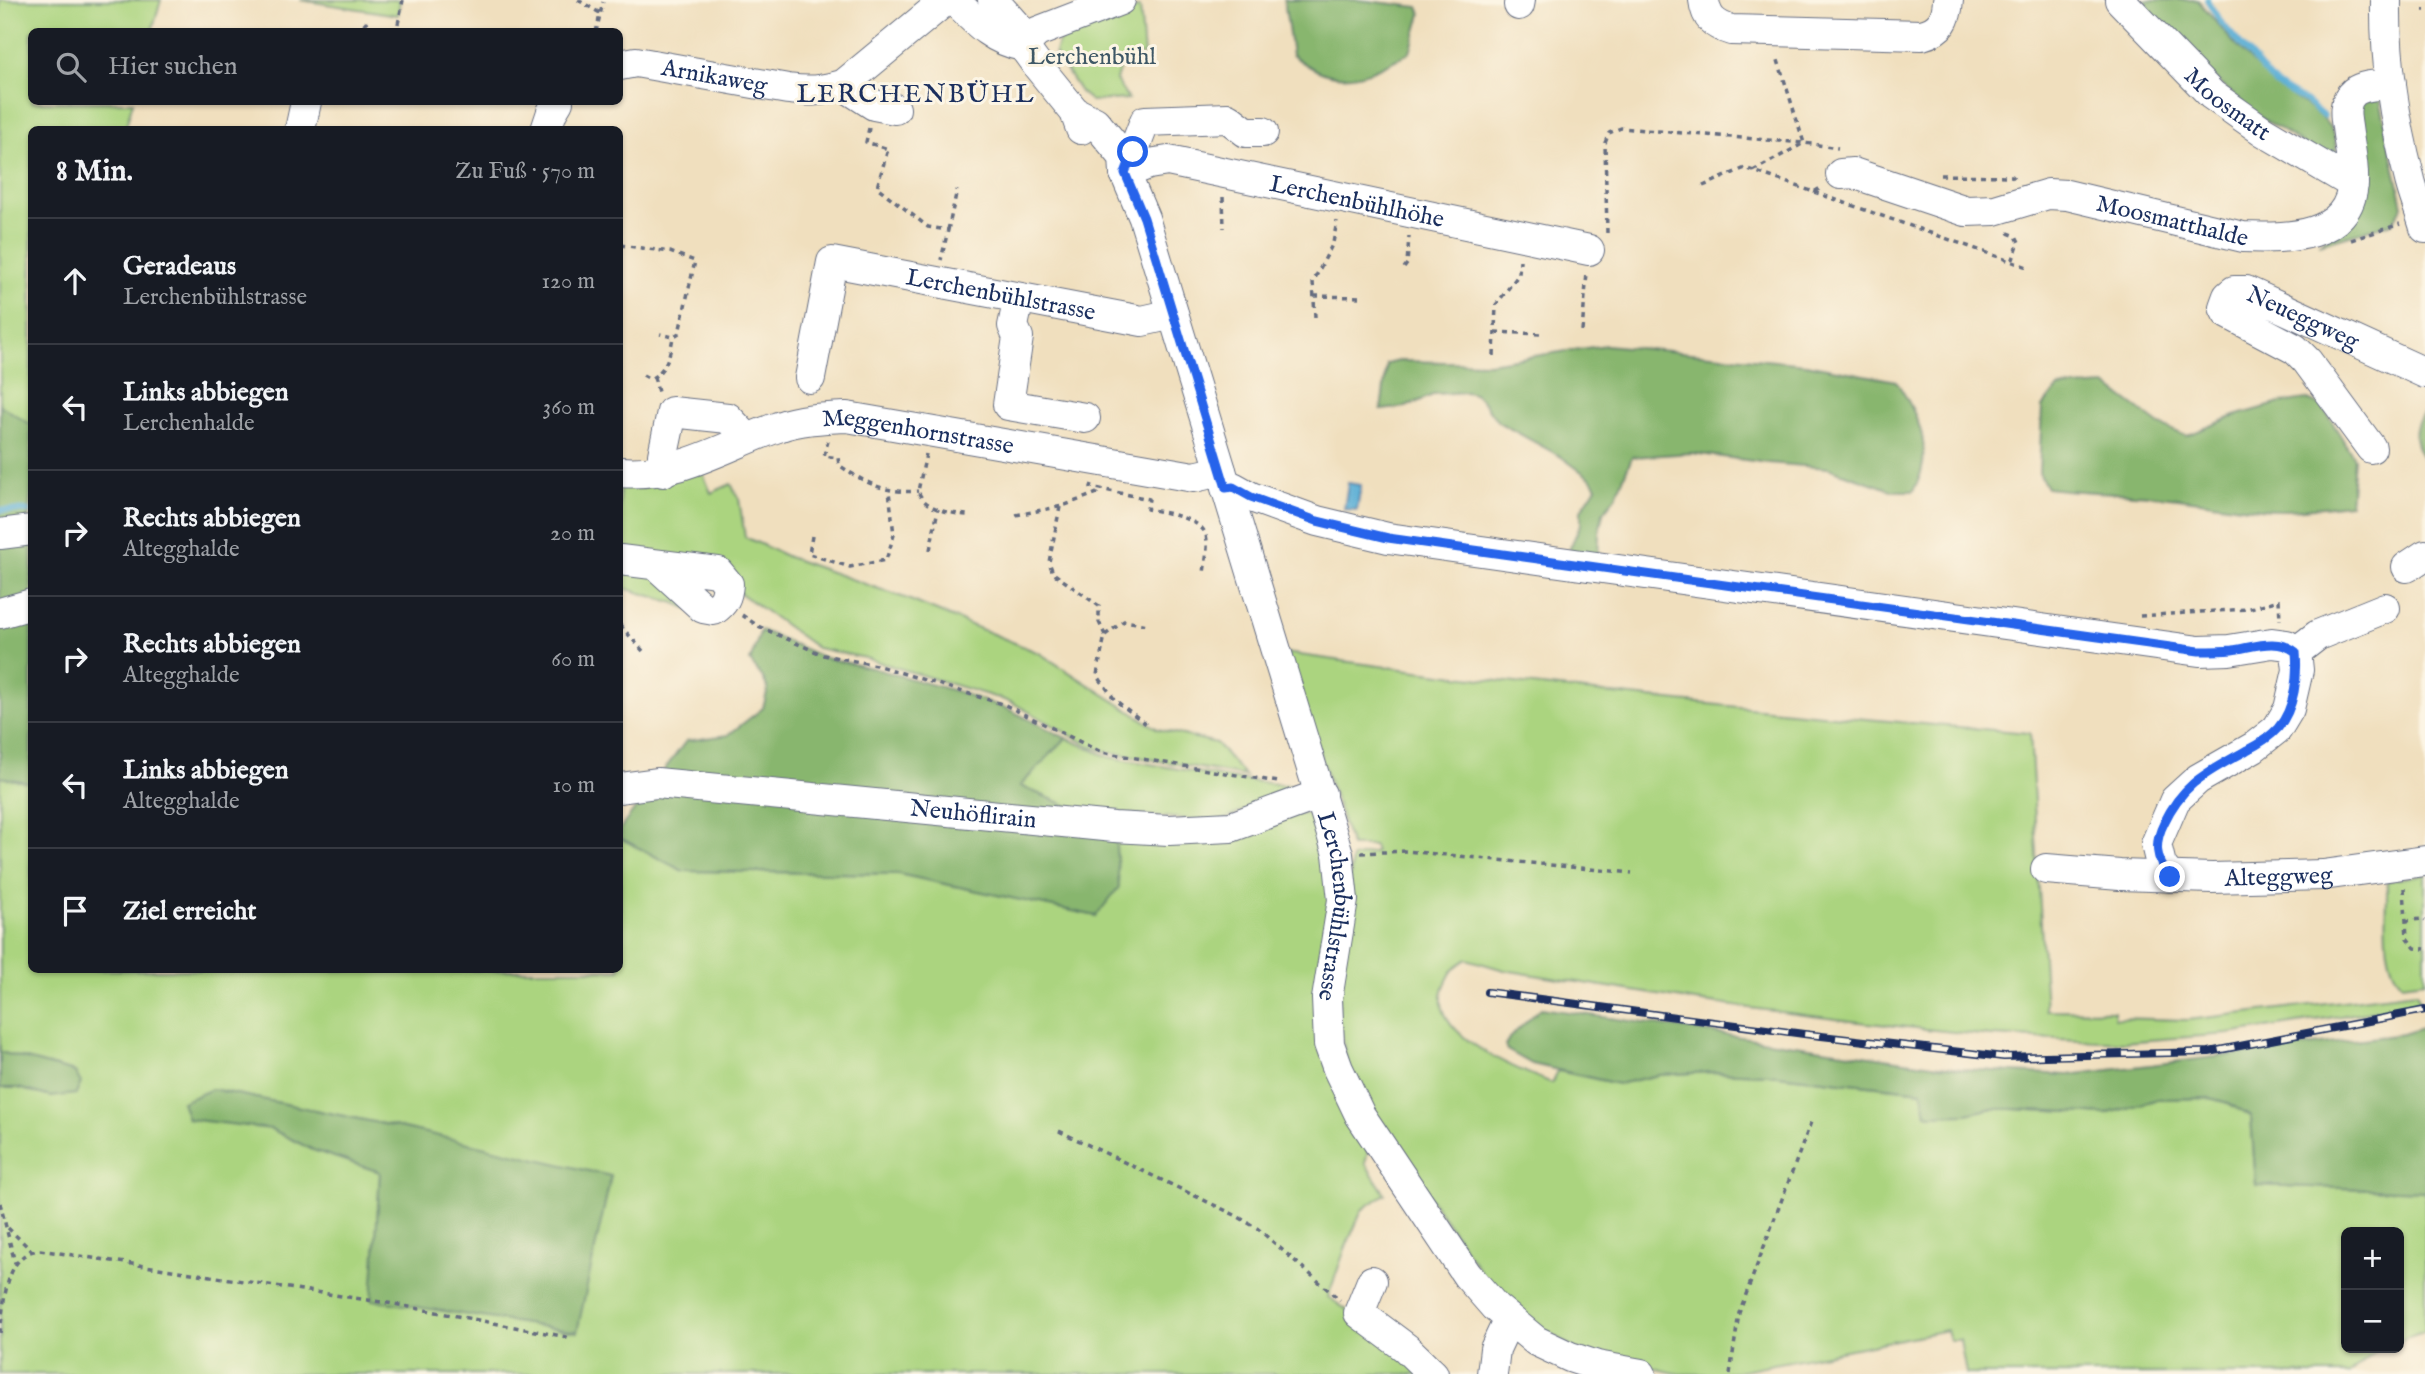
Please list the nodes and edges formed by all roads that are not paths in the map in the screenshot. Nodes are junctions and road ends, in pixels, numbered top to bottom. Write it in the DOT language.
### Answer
graph roads {
  1 [pos="946,0"];
  2 [pos="954,0"];
  3 [pos="993,0"];
  4 [pos="1704,0"];
  5 [pos="1948,0"];
  6 [pos="2120,0"];
  7 [pos="2386,0"];
  8 [pos="1112,1"];
  9 [pos="1023,46"];
  10 [pos="623,64"];
  11 [pos="2391,84"];
  12 [pos="843,85"];
  13 [pos="305,105"];
  14 [pos="556,105"];
  15 [pos="882,115"];
  16 [pos="301,126"];
  17 [pos="547,126"];
  18 [pos="1263,132"];
  19 [pos="1844,162"];
  20 [pos="1125,173"];
  21 [pos="2354,184"];
  22 [pos="2420,198"];
  23 [pos="2425,228"];
  24 [pos="1594,251"];
  25 [pos="1019,298"];
  26 [pos="1173,314"];
  27 [pos="2425,373"];
  28 [pos="810,378"];
  29 [pos="1085,418"];
  30 [pos="747,438"];
  31 [pos="2371,447"];
  32 [pos="623,472"];
  33 [pos="663,472"];
  34 [pos="1224,480"];
  35 [pos="28,530"];
  36 [pos="0,534"];
  37 [pos="623,560"];
  38 [pos="725,599"];
  39 [pos="28,605"];
  40 [pos="2385,608"];
  41 [pos="0,613"];
  42 [pos="2296,652"];
  43 [pos="623,788"];
  44 [pos="1321,794"];
  45 [pos="2425,861"];
  46 [pos="2046,869"];
  47 [pos="2170,877"];
  48 [pos="1372,1281"];
  49 [pos="1509,1319"];
  50 [pos="1433,1374"];
  51 [pos="1492,1374"];
  52 [pos="1642,1374"];
  1 -- 12 [label="street, Arnikaweg"];
  2 -- 9 [label="street"];
  3 -- 9 [label="street, Lerchenbühlstrasse"];
  4 -- 5 [label="street"];
  6 -- 21 [label="street, Moosmatt"];
  7 -- 11 [label="street"];
  8 -- 9 [label="street"];
  9 -- 20 [label="street, Lerchenbühlstrasse"];
  10 -- 12 [label="street, Arnikaweg"];
  11 -- 21 [label="street"];
  11 -- 22 [label="street"];
  12 -- 15 [label="street"];
  13 -- 16 [label="street"];
  14 -- 17 [label="street"];
  18 -- 20 [label="street"];
  19 -- 21 [label="street, Moosmatthalde"];
  20 -- 24 [label="street, Lerchenbühlhöhe"];
  20 -- 26 [label="street, Lerchenbühlstrasse"];
  22 -- 23 [label="street"];
  25 -- 26 [label="street, Lerchenbühlstrasse"];
  25 -- 28 [label="street, Lerchenbühlstrasse"];
  25 -- 29 [label="street"];
  26 -- 34 [label="street, Lerchenbühlstrasse"];
  27 -- 31 [label="street, Neueggweg"];
  30 -- 33 [label="street, Meggenhornstrasse"];
  30 -- 33 [label="street"];
  30 -- 34 [label="street, Meggenhornstrasse"];
  32 -- 33 [label="street, Meggenhornstrasse"];
  34 -- 42 [label="street"];
  34 -- 44 [label="street, Lerchenbühlstrasse"];
  35 -- 36 [label="street"];
  37 -- 38 [label="street"];
  39 -- 41 [label="street"];
  40 -- 42 [label="street"];
  42 -- 47 [label="street"];
  43 -- 44 [label="street, Neuhöflirain"];
  44 -- 49 [label="street, Lerchenbühlstrasse"];
  45 -- 47 [label="street, Alteggweg"];
  46 -- 47 [label="street, Alteggweg"];
  48 -- 50 [label="street"];
  49 -- 51 [label="street"];
  49 -- 52 [label="street, Lerchenbühlstrasse"];
}
